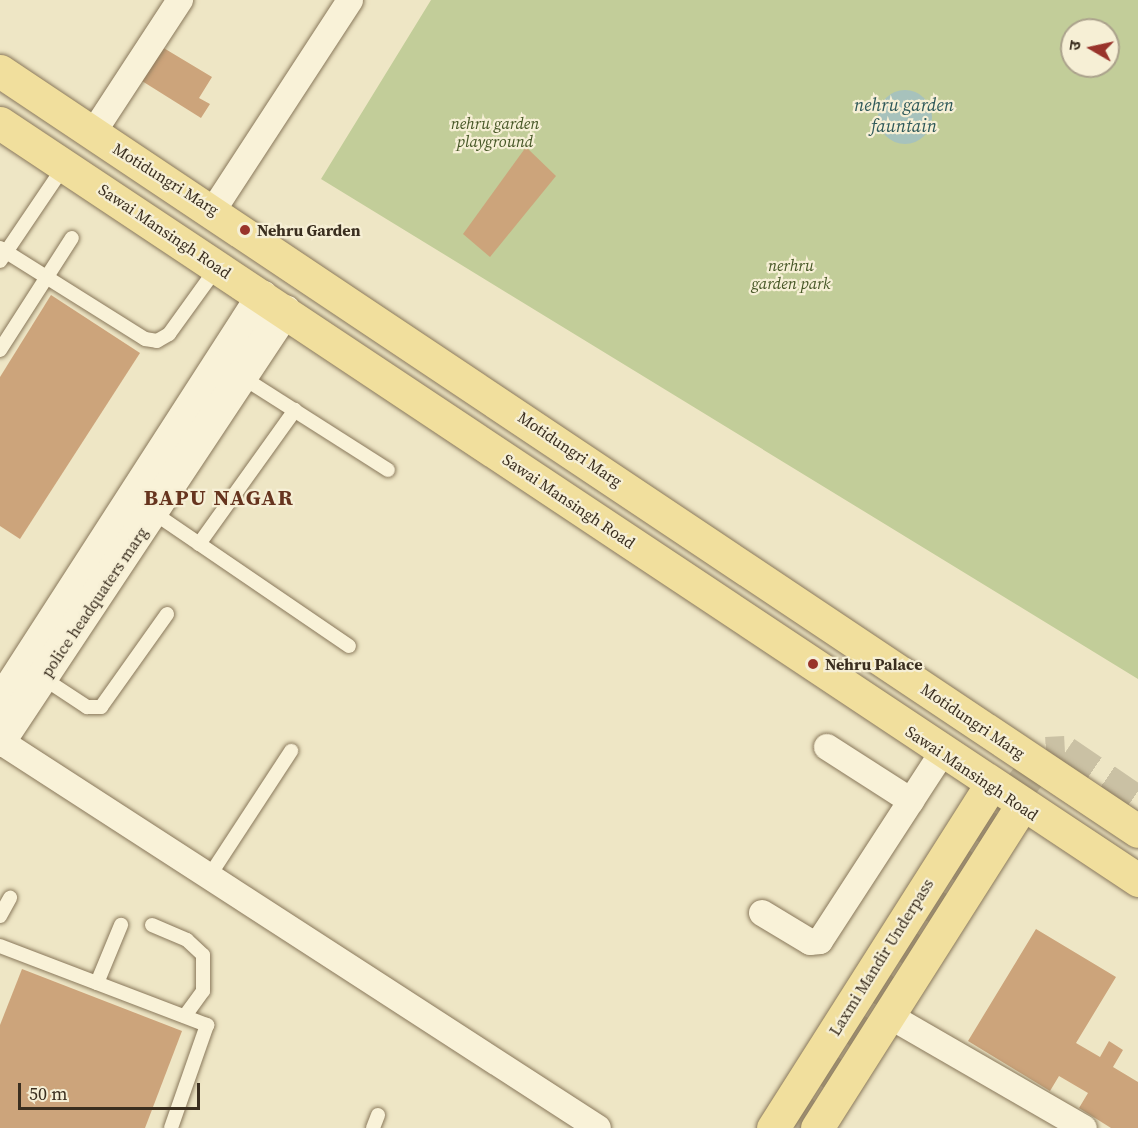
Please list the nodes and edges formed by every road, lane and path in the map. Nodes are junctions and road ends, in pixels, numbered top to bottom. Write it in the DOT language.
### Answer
graph roads {
  1 [pos="180,0"];
  2 [pos="350,0"];
  3 [pos="0,71"];
  4 [pos="0,123"];
  5 [pos="93,133"];
  6 [pos="65,165"];
  7 [pos="214,209"];
  8 [pos="72,238"];
  9 [pos="2,254"];
  10 [pos="218,266"];
  11 [pos="46,277"];
  12 [pos="273,303"];
  13 [pos="0,350"];
  14 [pos="242,377"];
  15 [pos="295,410"];
  16 [pos="388,470"];
  17 [pos="154,513"];
  18 [pos="198,544"];
  19 [pos="167,614"];
  20 [pos="349,646"];
  21 [pos="43,678"];
  22 [pos="0,703"];
  23 [pos="0,741"];
  24 [pos="827,747"];
  25 [pos="291,751"];
  26 [pos="942,753"];
  27 [pos="990,786"];
  28 [pos="911,801"];
  29 [pos="1021,806"];
  30 [pos="1138,831"];
  31 [pos="208,878"];
  32 [pos="1138,880"];
  33 [pos="10,898"];
  34 [pos="762,913"];
  35 [pos="0,916"];
  36 [pos="121,925"];
  37 [pos="152,925"];
  38 [pos="0,946"];
  39 [pos="97,983"];
  40 [pos="888,1015"];
  41 [pos="185,1016"];
  42 [pos="171,1128"];
  43 [pos="598,1128"];
  44 [pos="773,1128"];
  45 [pos="817,1128"];
  46 [pos="1084,1128"];
  1 -- 5 [label="street"];
  2 -- 7 [label="street"];
  3 -- 5 [label="main road, Motidungri Marg"];
  4 -- 6 [label="main road, Sawai Mansingh Road"];
  5 -- 7 [label="main road, Motidungri Marg"];
  6 -- 9 [label="lane"];
  6 -- 10 [label="main road, Sawai Mansingh Road"];
  7 -- 30 [label="main road, Motidungri Marg"];
  8 -- 11 [label="lane"];
  9 -- 11 [label="lane"];
  10 -- 11 [label="lane"];
  10 -- 12 [label="main road, Sawai Mansingh Road"];
  11 -- 13 [label="lane"];
  12 -- 14 [label="street, police headquaters marg"];
  12 -- 22 [label="street, police headquaters marg"];
  12 -- 26 [label="main road, Sawai Mansingh Road"];
  14 -- 15 [label="lane"];
  14 -- 17 [label="street, police headquaters marg"];
  15 -- 16 [label="lane"];
  15 -- 18 [label="lane"];
  17 -- 18 [label="lane"];
  17 -- 21 [label="street, police headquaters marg"];
  18 -- 20 [label="lane"];
  19 -- 21 [label="lane"];
  21 -- 23 [label="street, police headquaters marg"];
  23 -- 31 [label="street"];
  24 -- 28 [label="street"];
  25 -- 31 [label="lane"];
  26 -- 27 [label="main road, Sawai Mansingh Road"];
  26 -- 28 [label="street"];
  27 -- 29 [label="main road, Sawai Mansingh Road"];
  27 -- 44 [label="main road, Laxmi Mandir Underpass"];
  28 -- 34 [label="street"];
  29 -- 32 [label="main road, Sawai Mansingh Road"];
  29 -- 40 [label="main road"];
  31 -- 43 [label="street"];
  33 -- 35 [label="lane"];
  36 -- 39 [label="lane"];
  37 -- 41 [label="lane"];
  38 -- 39 [label="lane"];
  39 -- 41 [label="lane"];
  40 -- 45 [label="main road"];
  40 -- 46 [label="street"];
  41 -- 42 [label="lane"];
}
